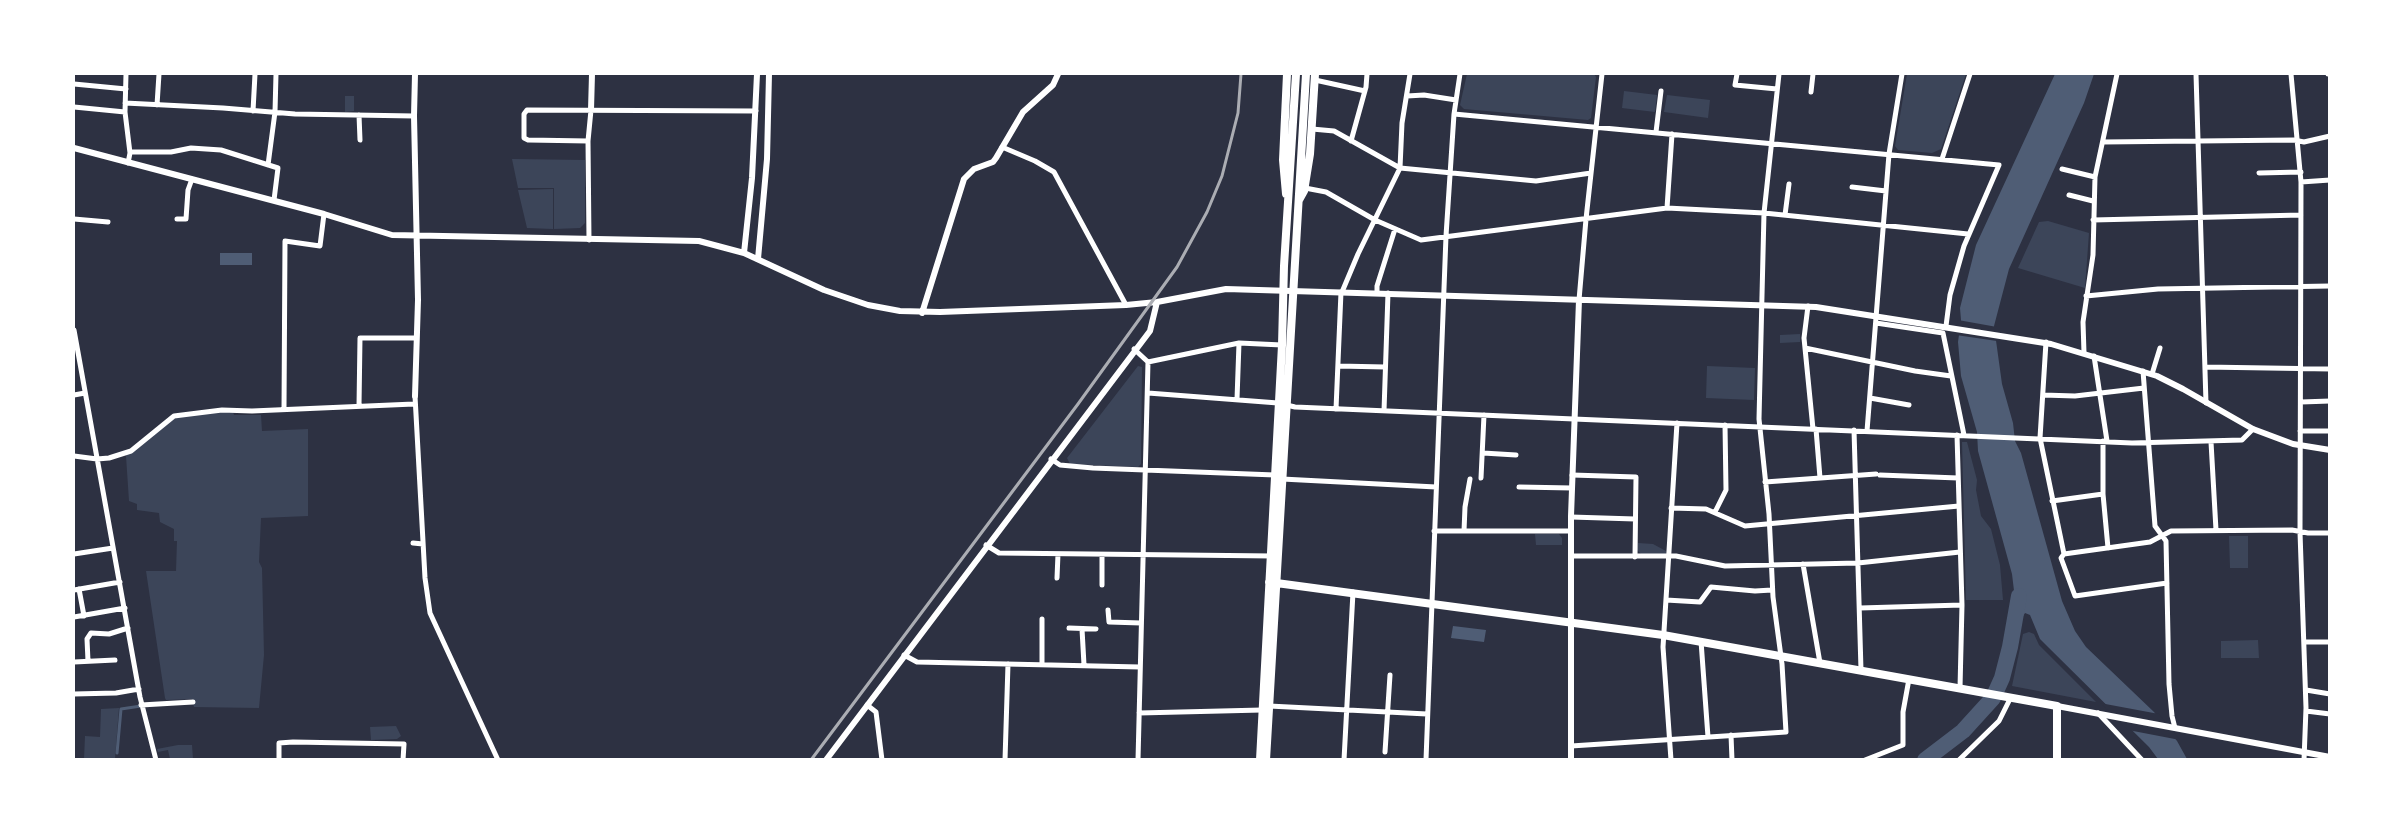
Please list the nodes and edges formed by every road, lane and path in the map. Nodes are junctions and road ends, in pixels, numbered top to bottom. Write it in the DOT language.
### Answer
graph roads {
  1 [pos="126,74"];
  2 [pos="159,74"];
  3 [pos="255,74"];
  4 [pos="276,74"];
  5 [pos="416,74"];
  6 [pos="592,74"];
  7 [pos="757,74"];
  8 [pos="770,74"];
  9 [pos="1058,74"];
  10 [pos="1287,74"];
  11 [pos="1296,74"];
  12 [pos="1306,74"];
  13 [pos="1367,74"];
  14 [pos="1410,74"];
  15 [pos="1460,74"];
  16 [pos="1602,74"];
  17 [pos="1737,74"];
  18 [pos="1779,74"];
  19 [pos="1813,74"];
  20 [pos="1902,74"];
  21 [pos="1970,74"];
  22 [pos="2117,74"];
  23 [pos="2196,74"];
  24 [pos="2291,74"];
  25 [pos="1315,77"];
  26 [pos="74,84"];
  27 [pos="126,89"];
  28 [pos="1777,89"];
  29 [pos="1365,91"];
  30 [pos="1661,91"];
  31 [pos="1811,92"];
  32 [pos="1407,96"];
  33 [pos="1456,100"];
  34 [pos="125,103"];
  35 [pos="157,105"];
  36 [pos="74,107"];
  37 [pos="591,110"];
  38 [pos="253,111"];
  39 [pos="756,111"];
  40 [pos="125,112"];
  41 [pos="275,112"];
  42 [pos="1454,114"];
  43 [pos="359,115"];
  44 [pos="414,116"];
  45 [pos="1596,127"];
  46 [pos="1312,129"];
  47 [pos="1656,132"];
  48 [pos="1672,134"];
  49 [pos="2330,136"];
  50 [pos="360,140"];
  51 [pos="588,141"];
  52 [pos="1351,141"];
  53 [pos="2198,141"];
  54 [pos="2103,142"];
  55 [pos="2299,142"];
  56 [pos="1772,143"];
  57 [pos="1002,147"];
  58 [pos="74,148"];
  59 [pos="130,152"];
  60 [pos="1889,154"];
  61 [pos="1942,159"];
  62 [pos="129,163"];
  63 [pos="268,165"];
  64 [pos="1400,168"];
  65 [pos="2062,169"];
  66 [pos="2301,172"];
  67 [pos="1450,173"];
  68 [pos="1591,173"];
  69 [pos="2259,173"];
  70 [pos="2095,177"];
  71 [pos="192,179"];
  72 [pos="2330,180"];
  73 [pos="2301,182"];
  74 [pos="1789,184"];
  75 [pos="1852,187"];
  76 [pos="1305,188"];
  77 [pos="1886,191"];
  78 [pos="2069,195"];
  79 [pos="274,200"];
  80 [pos="2093,201"];
  81 [pos="1288,203"];
  82 [pos="1298,203"];
  83 [pos="1667,208"];
  84 [pos="1764,213"];
  85 [pos="324,214"];
  86 [pos="1785,215"];
  87 [pos="2301,215"];
  88 [pos="2200,217"];
  89 [pos="74,219"];
  90 [pos="177,219"];
  91 [pos="1586,219"];
  92 [pos="1375,220"];
  93 [pos="2093,220"];
  94 [pos="108,222"];
  95 [pos="1883,225"];
  96 [pos="1395,229"];
  97 [pos="1968,234"];
  98 [pos="416,236"];
  99 [pos="1446,236"];
  100 [pos="589,240"];
  101 [pos="744,254"];
  102 [pos="758,259"];
  103 [pos="2330,286"];
  104 [pos="2301,287"];
  105 [pos="2203,289"];
  106 [pos="1283,290"];
  107 [pos="1294,290"];
  108 [pos="1342,292"];
  109 [pos="1377,293"];
  110 [pos="1388,293"];
  111 [pos="1443,296"];
  112 [pos="2086,296"];
  113 [pos="1579,300"];
  114 [pos="1157,302"];
  115 [pos="1126,305"];
  116 [pos="1762,305"];
  117 [pos="1808,306"];
  118 [pos="922,313"];
  119 [pos="1877,315"];
  120 [pos="1876,323"];
  121 [pos="1948,327"];
  122 [pos="74,330"];
  123 [pos="416,338"];
  124 [pos="2046,342"];
  125 [pos="1239,343"];
  126 [pos="1282,345"];
  127 [pos="1805,348"];
  128 [pos="2160,348"];
  129 [pos="1134,349"];
  130 [pos="2084,353"];
  131 [pos="2094,356"];
  132 [pos="1148,362"];
  133 [pos="1873,362"];
  134 [pos="1338,366"];
  135 [pos="1385,367"];
  136 [pos="2205,367"];
  137 [pos="2301,369"];
  138 [pos="2330,369"];
  139 [pos="2143,371"];
  140 [pos="2152,374"];
  141 [pos="1951,376"];
  142 [pos="2144,388"];
  143 [pos="85,393"];
  144 [pos="1148,393"];
  145 [pos="2101,393"];
  146 [pos="74,395"];
  147 [pos="2043,395"];
  148 [pos="415,396"];
  149 [pos="1870,398"];
  150 [pos="1237,399"];
  151 [pos="2330,401"];
  152 [pos="2301,402"];
  153 [pos="2206,403"];
  154 [pos="414,404"];
  155 [pos="1282,405"];
  156 [pos="1909,405"];
  157 [pos="359,406"];
  158 [pos="284,409"];
  159 [pos="1336,409"];
  160 [pos="1383,411"];
  161 [pos="1439,413"];
  162 [pos="1484,415"];
  163 [pos="1575,419"];
  164 [pos="1677,423"];
  165 [pos="1725,425"];
  166 [pos="1761,426"];
  167 [pos="1814,429"];
  168 [pos="2253,429"];
  169 [pos="1854,430"];
  170 [pos="1867,431"];
  171 [pos="2300,431"];
  172 [pos="2330,431"];
  173 [pos="1960,435"];
  174 [pos="2040,438"];
  175 [pos="2105,441"];
  176 [pos="2211,442"];
  177 [pos="2148,443"];
  178 [pos="2300,445"];
  179 [pos="2330,450"];
  180 [pos="1483,453"];
  181 [pos="1516,455"];
  182 [pos="74,456"];
  183 [pos="97,459"];
  184 [pos="1051,459"];
  185 [pos="1145,471"];
  186 [pos="1572,475"];
  187 [pos="1856,475"];
  188 [pos="1279,477"];
  189 [pos="1481,478"];
  190 [pos="1820,478"];
  191 [pos="1958,478"];
  192 [pos="1470,479"];
  193 [pos="1765,482"];
  194 [pos="1436,487"];
  195 [pos="1520,487"];
  196 [pos="1572,488"];
  197 [pos="2103,494"];
  198 [pos="2052,501"];
  199 [pos="1959,506"];
  200 [pos="1671,508"];
  201 [pos="1715,512"];
  202 [pos="1857,515"];
  203 [pos="1571,517"];
  204 [pos="1635,519"];
  205 [pos="1769,523"];
  206 [pos="2216,530"];
  207 [pos="1434,531"];
  208 [pos="1464,531"];
  209 [pos="1571,531"];
  210 [pos="2300,532"];
  211 [pos="2330,533"];
  212 [pos="2162,536"];
  213 [pos="413,543"];
  214 [pos="423,544"];
  215 [pos="986,545"];
  216 [pos="113,548"];
  217 [pos="2108,548"];
  218 [pos="1960,552"];
  219 [pos="74,554"];
  220 [pos="1058,554"];
  221 [pos="1143,554"];
  222 [pos="2064,554"];
  223 [pos="1102,555"];
  224 [pos="1274,556"];
  225 [pos="1571,556"];
  226 [pos="1635,557"];
  227 [pos="1668,557"];
  228 [pos="1858,562"];
  229 [pos="1803,564"];
  230 [pos="1771,565"];
  231 [pos="1057,578"];
  232 [pos="120,582"];
  233 [pos="1272,582"];
  234 [pos="2167,583"];
  235 [pos="1102,585"];
  236 [pos="76,589"];
  237 [pos="1772,590"];
  238 [pos="1353,592"];
  239 [pos="1666,600"];
  240 [pos="1431,603"];
  241 [pos="1962,605"];
  242 [pos="125,608"];
  243 [pos="1860,608"];
  244 [pos="1108,610"];
  245 [pos="84,616"];
  246 [pos="74,617"];
  247 [pos="1042,619"];
  248 [pos="1571,622"];
  249 [pos="1142,623"];
  250 [pos="128,628"];
  251 [pos="1069,628"];
  252 [pos="1082,629"];
  253 [pos="1096,629"];
  254 [pos="1663,634"];
  255 [pos="1701,641"];
  256 [pos="2304,642"];
  257 [pos="2330,642"];
  258 [pos="904,655"];
  259 [pos="1780,656"];
  260 [pos="115,660"];
  261 [pos="88,661"];
  262 [pos="74,662"];
  263 [pos="1820,663"];
  264 [pos="1008,664"];
  265 [pos="1042,665"];
  266 [pos="1084,665"];
  267 [pos="1140,667"];
  268 [pos="1861,670"];
  269 [pos="1390,675"];
  270 [pos="1909,679"];
  271 [pos="1960,688"];
  272 [pos="139,689"];
  273 [pos="2306,690"];
  274 [pos="74,694"];
  275 [pos="2330,694"];
  276 [pos="2008,697"];
  277 [pos="193,702"];
  278 [pos="142,705"];
  279 [pos="867,705"];
  280 [pos="2057,706"];
  281 [pos="1266,708"];
  282 [pos="1347,710"];
  283 [pos="2306,711"];
  284 [pos="1388,712"];
  285 [pos="1139,713"];
  286 [pos="2098,713"];
  287 [pos="1427,714"];
  288 [pos="2330,714"];
  289 [pos="2174,728"];
  290 [pos="1731,735"];
  291 [pos="1708,737"];
  292 [pos="1670,739"];
  293 [pos="1571,746"];
  294 [pos="1385,752"];
  295 [pos="2304,756"];
  296 [pos="2330,757"];
  297 [pos="156,759"];
  298 [pos="279,759"];
  299 [pos="403,759"];
  300 [pos="498,759"];
  301 [pos="826,759"];
  302 [pos="882,759"];
  303 [pos="1005,759"];
  304 [pos="1138,759"];
  305 [pos="1260,759"];
  306 [pos="1266,759"];
  307 [pos="1344,759"];
  308 [pos="1425,759"];
  309 [pos="1571,759"];
  310 [pos="1671,759"];
  311 [pos="1732,759"];
  312 [pos="1865,759"];
  313 [pos="1959,759"];
  314 [pos="2057,759"];
  315 [pos="2142,759"];
  1 -- 27 [label="street"];
  2 -- 35 [label="street"];
  3 -- 38 [label="street"];
  4 -- 41 [label="street"];
  5 -- 44 [label="street"];
  6 -- 37 [label="street"];
  7 -- 39 [label="street"];
  8 -- 102 [label="street"];
  9 -- 57 [label="street"];
  10 -- 81 [label="main road"];
  11 -- 81 [label="main road"];
  12 -- 82 [label="main road"];
  13 -- 29 [label="street"];
  14 -- 32 [label="street"];
  15 -- 33 [label="street"];
  16 -- 45 [label="street"];
  17 -- 28 [label="street"];
  18 -- 28 [label="street"];
  19 -- 31 [label="street"];
  20 -- 60 [label="street"];
  21 -- 61 [label="street"];
  22 -- 54 [label="street"];
  23 -- 53 [label="street"];
  24 -- 55 [label="street"];
  25 -- 29 [label="street"];
  25 -- 46 [label="main road"];
  26 -- 27 [label="street"];
  27 -- 34 [label="street"];
  28 -- 56 [label="street"];
  29 -- 52 [label="street"];
  30 -- 47 [label="street"];
  32 -- 33 [label="street"];
  32 -- 64 [label="street"];
  33 -- 42 [label="street"];
  34 -- 35 [label="street"];
  34 -- 40 [label="street"];
  35 -- 38 [label="street"];
  36 -- 40 [label="street"];
  37 -- 39 [label="street"];
  37 -- 51 [label="street"];
  37 -- 51 [label="street"];
  38 -- 41 [label="street"];
  39 -- 101 [label="street"];
  40 -- 59 [label="street"];
  41 -- 43 [label="street"];
  41 -- 63 [label="street"];
  42 -- 45 [label="street"];
  42 -- 67 [label="street"];
  43 -- 44 [label="street"];
  43 -- 50 [label="street"];
  44 -- 98 [label="street"];
  45 -- 47 [label="street"];
  45 -- 68 [label="street"];
  46 -- 52 [label="street"];
  46 -- 76 [label="main road"];
  47 -- 48 [label="street"];
  48 -- 56 [label="street"];
  48 -- 83 [label="street"];
  49 -- 55 [label="street"];
  51 -- 100 [label="street"];
  52 -- 64 [label="street"];
  53 -- 54 [label="street"];
  53 -- 55 [label="street"];
  53 -- 88 [label="street"];
  54 -- 70 [label="street"];
  55 -- 66 [label="street"];
  56 -- 60 [label="street"];
  56 -- 84 [label="street"];
  57 -- 115 [label="street"];
  57 -- 118 [label="street"];
  58 -- 62 [label="street"];
  59 -- 62 [label="street"];
  59 -- 63 [label="street"];
  60 -- 61 [label="street"];
  60 -- 77 [label="street"];
  61 -- 97 [label="street"];
  62 -- 71 [label="street"];
  63 -- 79 [label="street"];
  64 -- 67 [label="street"];
  64 -- 92 [label="street"];
  65 -- 70 [label="street"];
  66 -- 69 [label="street"];
  66 -- 73 [label="street"];
  67 -- 68 [label="street"];
  67 -- 99 [label="street"];
  68 -- 91 [label="street"];
  70 -- 80 [label="street"];
  71 -- 79 [label="street"];
  71 -- 90 [label="street"];
  72 -- 73 [label="street"];
  73 -- 87 [label="street"];
  74 -- 86 [label="street"];
  75 -- 77 [label="street"];
  76 -- 82 [label="main road"];
  76 -- 92 [label="street"];
  77 -- 95 [label="street"];
  78 -- 80 [label="street"];
  79 -- 85 [label="street"];
  80 -- 93 [label="street"];
  81 -- 106 [label="main road"];
  82 -- 107 [label="main road"];
  83 -- 84 [label="street"];
  83 -- 91 [label="street"];
  84 -- 86 [label="street"];
  84 -- 116 [label="street"];
  85 -- 98 [label="street"];
  85 -- 158 [label="street"];
  86 -- 95 [label="street"];
  87 -- 88 [label="street"];
  87 -- 104 [label="street"];
  88 -- 93 [label="street"];
  88 -- 105 [label="street"];
  89 -- 94 [label="street"];
  91 -- 99 [label="street"];
  91 -- 113 [label="street"];
  92 -- 96 [label="street"];
  92 -- 108 [label="street"];
  93 -- 112 [label="street"];
  95 -- 97 [label="street"];
  95 -- 119 [label="street"];
  96 -- 99 [label="street"];
  96 -- 109 [label="street"];
  97 -- 121 [label="street"];
  98 -- 100 [label="street"];
  98 -- 123 [label="street"];
  99 -- 111 [label="street"];
  100 -- 101 [label="street"];
  101 -- 102 [label="street"];
  102 -- 118 [label="street"];
  103 -- 104 [label="street"];
  104 -- 105 [label="street"];
  104 -- 137 [label="street"];
  105 -- 112 [label="street"];
  105 -- 136 [label="street"];
  106 -- 107 [label="street"];
  106 -- 114 [label="street"];
  106 -- 126 [label="main road"];
  107 -- 108 [label="street"];
  107 -- 155 [label="main road"];
  108 -- 109 [label="street"];
  108 -- 134 [label="street"];
  109 -- 110 [label="street"];
  110 -- 111 [label="street"];
  110 -- 135 [label="street"];
  111 -- 113 [label="street"];
  111 -- 161 [label="street"];
  112 -- 130 [label="street"];
  113 -- 116 [label="street"];
  113 -- 163 [label="street"];
  114 -- 115 [label="street"];
  114 -- 129 [label="street"];
  115 -- 118 [label="street"];
  116 -- 117 [label="street"];
  116 -- 166 [label="street"];
  117 -- 119 [label="street"];
  117 -- 127 [label="street"];
  119 -- 120 [label="street"];
  119 -- 121 [label="street"];
  120 -- 133 [label="street"];
  120 -- 141 [label="street"];
  121 -- 124 [label="street"];
  122 -- 143 [label="street"];
  123 -- 148 [label="street"];
  123 -- 157 [label="street"];
  124 -- 130 [label="street"];
  124 -- 147 [label="street"];
  125 -- 126 [label="street"];
  125 -- 132 [label="street"];
  125 -- 150 [label="street"];
  126 -- 155 [label="main road"];
  127 -- 133 [label="street"];
  127 -- 167 [label="street"];
  128 -- 140 [label="street"];
  129 -- 132 [label="street"];
  129 -- 184 [label="street"];
  130 -- 131 [label="street"];
  131 -- 139 [label="street"];
  131 -- 145 [label="street"];
  132 -- 144 [label="street"];
  133 -- 141 [label="street"];
  133 -- 149 [label="street"];
  134 -- 135 [label="street"];
  134 -- 159 [label="street"];
  135 -- 160 [label="street"];
  136 -- 137 [label="street"];
  136 -- 153 [label="street"];
  137 -- 138 [label="street"];
  137 -- 152 [label="street"];
  139 -- 140 [label="street"];
  139 -- 142 [label="street"];
  140 -- 153 [label="street"];
  141 -- 173 [label="street"];
  142 -- 145 [label="street"];
  142 -- 177 [label="street"];
  143 -- 146 [label="street"];
  143 -- 183 [label="street"];
  144 -- 150 [label="street"];
  144 -- 185 [label="street"];
  145 -- 147 [label="street"];
  145 -- 175 [label="street"];
  147 -- 174 [label="street"];
  148 -- 154 [label="street"];
  149 -- 156 [label="street"];
  149 -- 170 [label="street"];
  150 -- 155 [label="street"];
  151 -- 152 [label="street"];
  152 -- 171 [label="street"];
  153 -- 168 [label="street"];
  154 -- 157 [label="street"];
  154 -- 214 [label="street"];
  155 -- 159 [label="street"];
  155 -- 188 [label="main road"];
  157 -- 158 [label="street"];
  158 -- 183 [label="street"];
  159 -- 160 [label="street"];
  160 -- 161 [label="street"];
  161 -- 162 [label="street"];
  161 -- 194 [label="street"];
  162 -- 163 [label="street"];
  162 -- 180 [label="street"];
  163 -- 164 [label="street"];
  163 -- 186 [label="street"];
  164 -- 165 [label="street"];
  164 -- 200 [label="street"];
  165 -- 166 [label="street"];
  165 -- 201 [label="street"];
  166 -- 167 [label="street"];
  166 -- 193 [label="street"];
  167 -- 169 [label="street"];
  167 -- 190 [label="street"];
  168 -- 176 [label="street"];
  168 -- 178 [label="street"];
  169 -- 170 [label="street"];
  169 -- 187 [label="street"];
  170 -- 173 [label="street"];
  171 -- 172 [label="street"];
  171 -- 178 [label="street"];
  173 -- 174 [label="street"];
  173 -- 191 [label="street"];
  174 -- 175 [label="street"];
  174 -- 198 [label="street"];
  175 -- 177 [label="street"];
  175 -- 197 [label="street"];
  176 -- 177 [label="street"];
  176 -- 206 [label="street"];
  177 -- 212 [label="street"];
  178 -- 179 [label="street"];
  178 -- 210 [label="street"];
  180 -- 181 [label="street"];
  180 -- 189 [label="street"];
  182 -- 183 [label="street"];
  183 -- 216 [label="street"];
  184 -- 185 [label="street"];
  184 -- 215 [label="street"];
  185 -- 188 [label="street"];
  185 -- 221 [label="street"];
  186 -- 196 [label="street"];
  186 -- 204 [label="street"];
  187 -- 190 [label="street"];
  187 -- 191 [label="street"];
  187 -- 202 [label="street"];
  188 -- 194 [label="street"];
  188 -- 224 [label="main road"];
  190 -- 193 [label="street"];
  191 -- 199 [label="street"];
  192 -- 208 [label="street"];
  193 -- 205 [label="street"];
  194 -- 207 [label="street"];
  195 -- 196 [label="street"];
  196 -- 203 [label="street"];
  197 -- 198 [label="street"];
  197 -- 217 [label="street"];
  198 -- 222 [label="street"];
  199 -- 202 [label="street"];
  199 -- 218 [label="street"];
  200 -- 201 [label="street"];
  200 -- 227 [label="street"];
  201 -- 205 [label="street"];
  202 -- 205 [label="street"];
  202 -- 228 [label="street"];
  203 -- 204 [label="street"];
  203 -- 209 [label="street"];
  204 -- 226 [label="street"];
  205 -- 230 [label="street"];
  206 -- 210 [label="street"];
  206 -- 212 [label="street"];
  207 -- 208 [label="street"];
  207 -- 240 [label="street"];
  208 -- 209 [label="street"];
  209 -- 225 [label="street"];
  210 -- 211 [label="street"];
  210 -- 256 [label="street"];
  212 -- 217 [label="street"];
  212 -- 234 [label="street"];
  213 -- 214 [label="street"];
  214 -- 300 [label="street"];
  215 -- 220 [label="street"];
  215 -- 258 [label="street"];
  216 -- 219 [label="street"];
  216 -- 232 [label="street"];
  217 -- 222 [label="street"];
  218 -- 228 [label="street"];
  218 -- 241 [label="street"];
  220 -- 223 [label="street"];
  220 -- 231 [label="street"];
  221 -- 223 [label="street"];
  221 -- 224 [label="street"];
  221 -- 249 [label="street"];
  222 -- 234 [label="street"];
  223 -- 235 [label="street"];
  224 -- 233 [label="main road"];
  225 -- 226 [label="street"];
  225 -- 248 [label="street"];
  226 -- 227 [label="street"];
  227 -- 230 [label="street"];
  227 -- 239 [label="street"];
  228 -- 229 [label="street"];
  228 -- 243 [label="street"];
  229 -- 230 [label="street"];
  229 -- 263 [label="street"];
  230 -- 237 [label="street"];
  232 -- 236 [label="street"];
  232 -- 242 [label="street"];
  233 -- 238 [label="main road"];
  233 -- 281 [label="main road"];
  234 -- 289 [label="street"];
  236 -- 245 [label="street"];
  237 -- 239 [label="street"];
  237 -- 259 [label="street"];
  238 -- 240 [label="main road"];
  238 -- 282 [label="street"];
  239 -- 254 [label="street"];
  240 -- 248 [label="main road"];
  240 -- 287 [label="street"];
  241 -- 243 [label="street"];
  241 -- 271 [label="street"];
  242 -- 245 [label="street"];
  242 -- 250 [label="street"];
  243 -- 268 [label="street"];
  244 -- 249 [label="street"];
  245 -- 246 [label="street"];
  247 -- 265 [label="street"];
  248 -- 254 [label="main road"];
  248 -- 293 [label="street"];
  249 -- 267 [label="street"];
  250 -- 261 [label="street"];
  250 -- 272 [label="street"];
  251 -- 252 [label="street"];
  252 -- 253 [label="street"];
  252 -- 266 [label="street"];
  254 -- 255 [label="main road"];
  254 -- 292 [label="street"];
  255 -- 259 [label="main road"];
  255 -- 291 [label="street"];
  256 -- 257 [label="street"];
  256 -- 273 [label="street"];
  258 -- 264 [label="street"];
  258 -- 279 [label="street"];
  259 -- 263 [label="main road"];
  259 -- 290 [label="street"];
  260 -- 261 [label="street"];
  261 -- 262 [label="street"];
  263 -- 268 [label="main road"];
  264 -- 265 [label="street"];
  264 -- 303 [label="street"];
  265 -- 266 [label="street"];
  266 -- 267 [label="street"];
  267 -- 285 [label="street"];
  268 -- 270 [label="main road"];
  269 -- 284 [label="street"];
  270 -- 271 [label="main road"];
  270 -- 312 [label="street"];
  271 -- 276 [label="main road"];
  272 -- 274 [label="street"];
  272 -- 278 [label="street"];
  273 -- 275 [label="street"];
  273 -- 283 [label="street"];
  276 -- 280 [label="main road"];
  276 -- 313 [label="street"];
  277 -- 278 [label="street"];
  278 -- 297 [label="street"];
  279 -- 301 [label="street"];
  279 -- 302 [label="street"];
  280 -- 286 [label="street"];
  280 -- 314 [label="main road"];
  281 -- 282 [label="street"];
  281 -- 285 [label="street"];
  281 -- 305 [label="main road"];
  281 -- 306 [label="main road"];
  282 -- 284 [label="street"];
  282 -- 307 [label="street"];
  283 -- 288 [label="street"];
  283 -- 295 [label="street"];
  284 -- 287 [label="street"];
  284 -- 294 [label="street"];
  285 -- 304 [label="street"];
  286 -- 289 [label="street"];
  286 -- 315 [label="street"];
  287 -- 308 [label="street"];
  289 -- 295 [label="street"];
  290 -- 291 [label="street"];
  290 -- 311 [label="street"];
  291 -- 292 [label="street"];
  292 -- 293 [label="street"];
  292 -- 310 [label="street"];
  293 -- 309 [label="street"];
  295 -- 296 [label="street"];
  298 -- 299 [label="street"];
}
